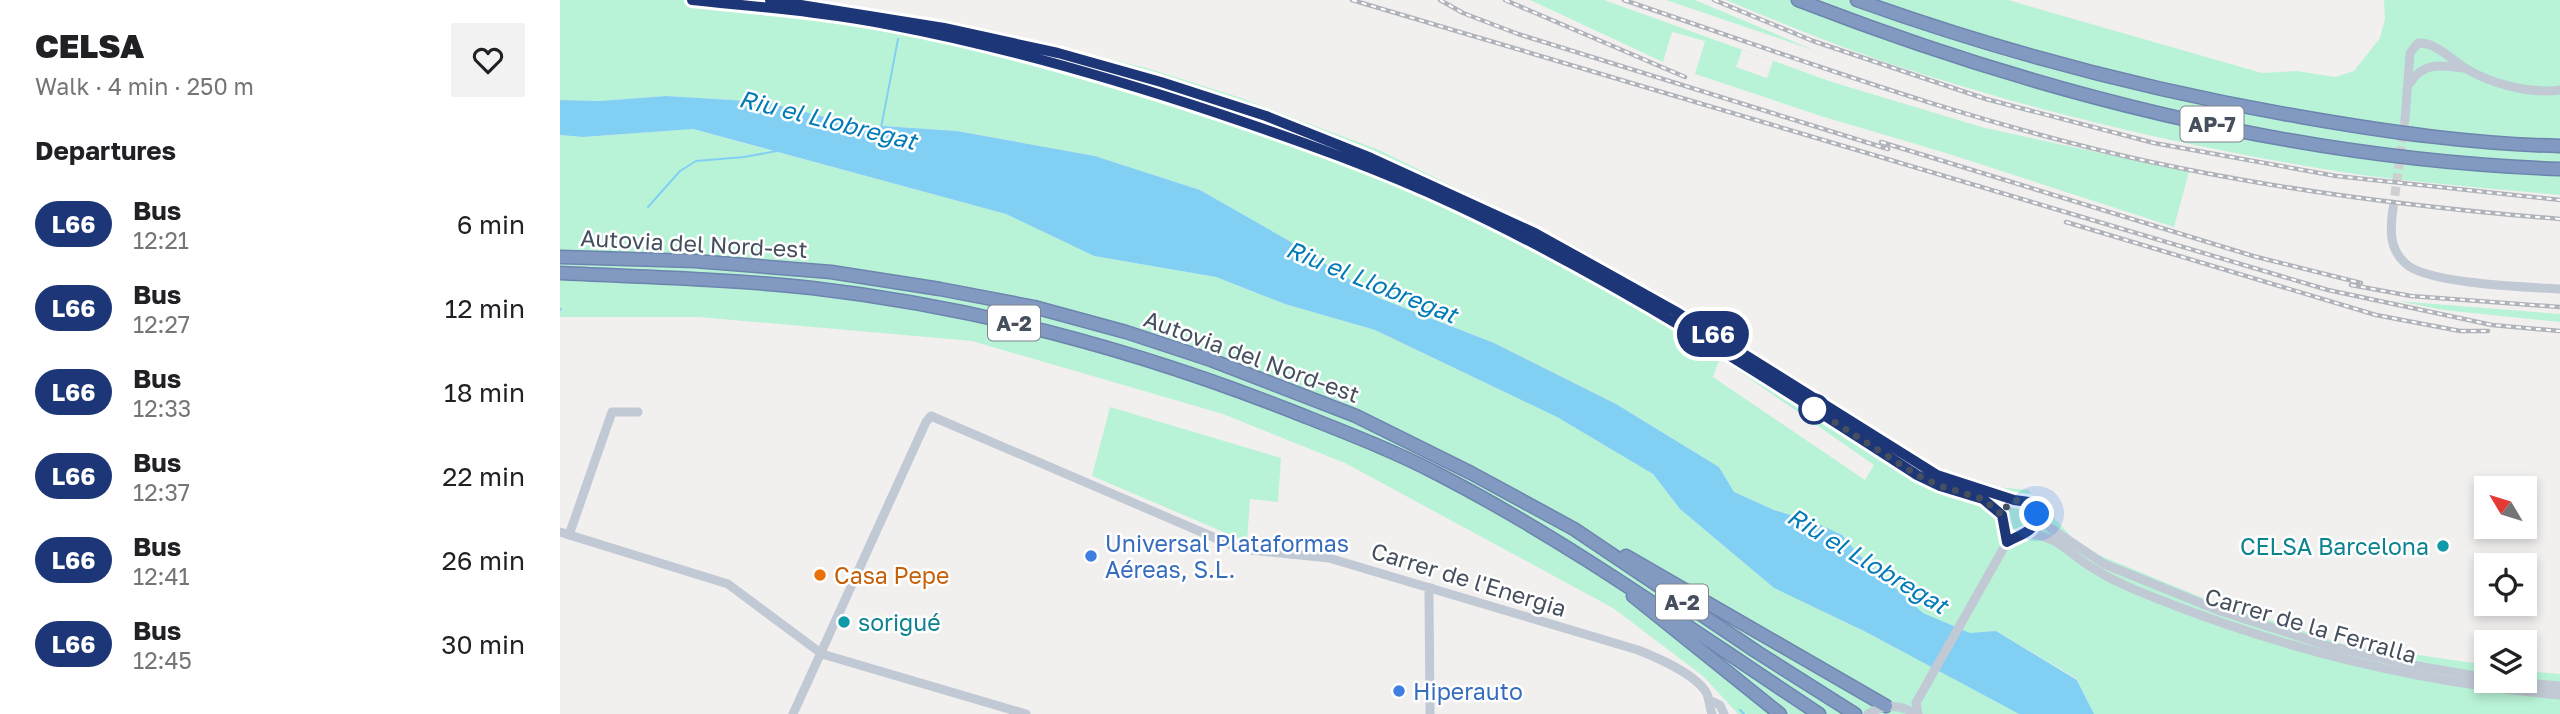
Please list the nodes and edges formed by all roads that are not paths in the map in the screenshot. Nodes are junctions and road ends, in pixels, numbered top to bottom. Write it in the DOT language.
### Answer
graph roads {
  1 [pos="691,0"];
  2 [pos="770,0"];
  3 [pos="1798,0"];
  4 [pos="1857,0"];
  5 [pos="2467,69"];
  6 [pos="2409,84"];
  7 [pos="2560,90"];
  8 [pos="2405,120"];
  9 [pos="2560,146"];
  10 [pos="2560,169"];
  11 [pos="2393,209"];
  12 [pos="560,257"];
  13 [pos="560,273"];
  14 [pos="627,276"];
  15 [pos="560,279"];
  16 [pos="2560,289"];
  17 [pos="638,412"];
  18 [pos="2014,500"];
  19 [pos="2037,514"];
  20 [pos="2003,520"];
  21 [pos="1574,529"];
  22 [pos="564,533"];
  23 [pos="2024,533"];
  24 [pos="2007,542"];
  25 [pos="1601,570"];
  26 [pos="1432,588"];
  27 [pos="822,654"];
  28 [pos="2474,676"];
  29 [pos="2537,684"];
  30 [pos="2560,686"];
  31 [pos="2560,695"];
  32 [pos="1709,700"];
  33 [pos="1916,703"];
  34 [pos="1904,708"];
  35 [pos="1877,710"];
  36 [pos="793,714"];
  37 [pos="1026,714"];
  38 [pos="1430,714"];
  39 [pos="1712,714"];
  40 [pos="1724,714"];
  41 [pos="1780,714"];
  42 [pos="1819,714"];
  43 [pos="1855,714"];
  44 [pos="1917,714"];
  1 -- 20 [label="street"];
  2 -- 18 [label="street"];
  3 -- 10 [label="highway, AP-7"];
  4 -- 9 [label="highway, AP-7"];
  5 -- 6 [label="street"];
  5 -- 6 [label="street"];
  5 -- 7 [label="street"];
  6 -- 8 [label="street"];
  11 -- 16 [label="street"];
  12 -- 21 [label="highway, Autovia del Nord-est / A-2"];
  13 -- 14 [label="highway, Autovia del Nord-est / A-2"];
  14 -- 15 [label="highway"];
  14 -- 25 [label="highway, Autovia del Nord-est / A-2"];
  17 -- 22 [label="street"];
  18 -- 19 [label="street"];
  18 -- 20 [label="street"];
  19 -- 23 [label="street"];
  19 -- 28 [label="street, Carrer de la Ferralla"];
  20 -- 23 [label="street"];
  20 -- 24 [label="street"];
  21 -- 35 [label="highway"];
  21 -- 43 [label="highway, Autovia del Nord-est / A-2"];
  22 -- 27 [label="street"];
  23 -- 24 [label="street"];
  23 -- 31 [label="street, Carrer de la Ferralla"];
  24 -- 33 [label="street"];
  25 -- 41 [label="highway"];
  25 -- 42 [label="highway, Autovia del Nord-est / A-2"];
  26 -- 27 [label="street, Carrer de l'Energia"];
  26 -- 32 [label="street, Carrer de l'Energia"];
  26 -- 38 [label="street"];
  27 -- 36 [label="street"];
  27 -- 37 [label="street"];
  29 -- 30 [label="street"];
  32 -- 39 [label="street"];
  32 -- 40 [label="street, Carrer de l'Energia"];
  33 -- 34 [label="street"];
  33 -- 44 [label="street"];
  34 -- 35 [label="street"];
  34 -- 44 [label="street"];
}
